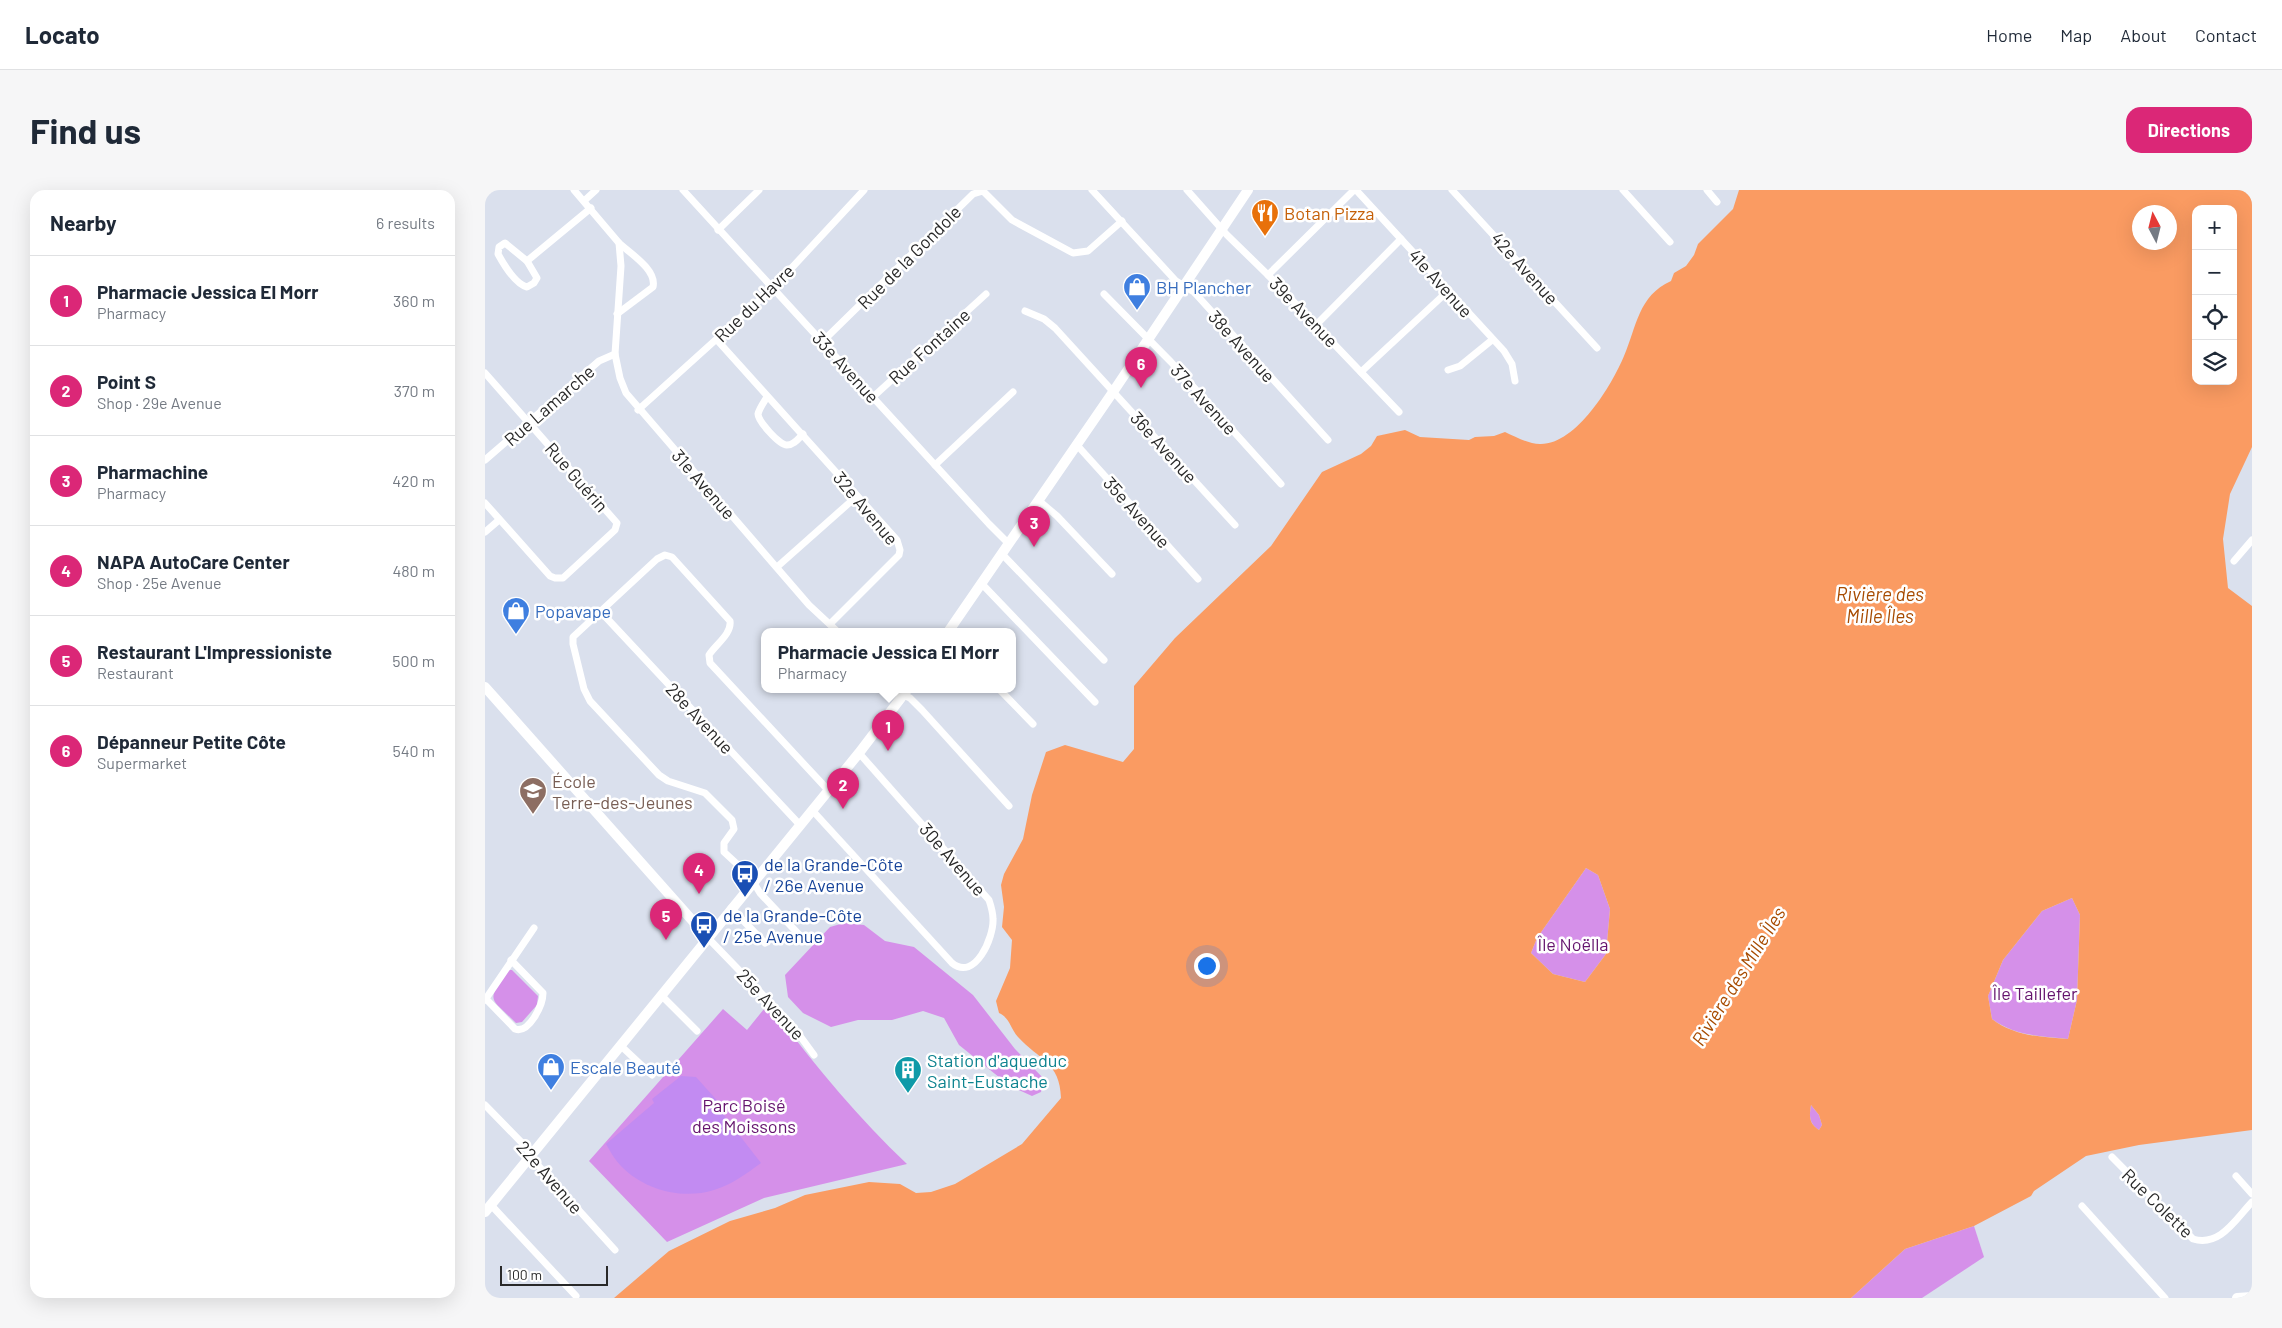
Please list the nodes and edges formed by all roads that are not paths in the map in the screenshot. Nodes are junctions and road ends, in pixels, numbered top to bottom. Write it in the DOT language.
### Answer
graph roads {
  1 [pos="574,190"];
  2 [pos="596,190"];
  3 [pos="683,190"];
  4 [pos="759,190"];
  5 [pos="864,190"];
  6 [pos="1092,190"];
  7 [pos="1187,190"];
  8 [pos="1248,190"];
  9 [pos="1355,190"];
  10 [pos="1452,190"];
  11 [pos="1623,190"];
  12 [pos="1707,190"];
  13 [pos="585,201"];
  14 [pos="1717,202"];
  15 [pos="591,208"];
  16 [pos="1122,221"];
  17 [pos="1222,229"];
  18 [pos="718,230"];
  19 [pos="1401,239"];
  20 [pos="1670,242"];
  21 [pos="619,243"];
  22 [pos="527,261"];
  23 [pos="1268,274"];
  24 [pos="1184,286"];
  25 [pos="773,288"];
  26 [pos="1449,290"];
  27 [pos="986,294"];
  28 [pos="1104,294"];
  29 [pos="1025,311"];
  30 [pos="617,314"];
  31 [pos="1316,325"];
  32 [pos="717,340"];
  33 [pos="1148,340"];
  34 [pos="1492,340"];
  35 [pos="823,341"];
  36 [pos="1597,348"];
  37 [pos="615,354"];
  38 [pos="1448,370"];
  39 [pos="1361,372"];
  40 [pos="485,373"];
  41 [pos="1515,381"];
  42 [pos="1013,392"];
  43 [pos="1113,392"];
  44 [pos="767,397"];
  45 [pos="873,397"];
  46 [pos="638,410"];
  47 [pos="1399,412"];
  48 [pos="529,422"];
  49 [pos="803,434"];
  50 [pos="1327,440"];
  51 [pos="1076,444"];
  52 [pos="485,460"];
  53 [pos="935,465"];
  54 [pos="1281,484"];
  55 [pos="857,496"];
  56 [pos="1038,500"];
  57 [pos="485,503"];
  58 [pos="499,520"];
  59 [pos="1235,525"];
  60 [pos="485,532"];
  61 [pos="2252,540"];
  62 [pos="1009,544"];
  63 [pos="1002,554"];
  64 [pos="2235,561"];
  65 [pos="777,567"];
  66 [pos="1112,574"];
  67 [pos="1198,579"];
  68 [pos="982,584"];
  69 [pos="600,611"];
  70 [pos="830,624"];
  71 [pos="834,628"];
  72 [pos="951,628"];
  73 [pos="1104,660"];
  74 [pos="485,687"];
  75 [pos="904,693"];
  76 [pos="906,693"];
  77 [pos="1003,693"];
  78 [pos="1095,702"];
  79 [pos="1033,724"];
  80 [pos="859,753"];
  81 [pos="828,790"];
  82 [pos="1009,806"];
  83 [pos="812,810"];
  84 [pos="800,825"];
  85 [pos="753,882"];
  86 [pos="731,908"];
  87 [pos="534,928"];
  88 [pos="707,937"];
  89 [pos="805,942"];
  90 [pos="765,943"];
  91 [pos="511,960"];
  92 [pos="661,995"];
  93 [pos="485,999"];
  94 [pos="697,1031"];
  95 [pos="620,1046"];
  96 [pos="814,1055"];
  97 [pos="652,1075"];
  98 [pos="485,1105"];
  99 [pos="531,1155"];
  100 [pos="2112,1157"];
  101 [pos="2235,1176"];
  102 [pos="2252,1194"];
  103 [pos="2252,1202"];
  104 [pos="2082,1206"];
  105 [pos="488,1209"];
  106 [pos="615,1250"];
  107 [pos="575,1296"];
  108 [pos="2252,1297"];
  109 [pos="2165,1298"];
  110 [pos="2238,1298"];
  1 -- 13 [label="street"];
  2 -- 13 [label="street"];
  3 -- 18 [label="street, 33e Avenue"];
  4 -- 18 [label="street"];
  5 -- 25 [label="street, Rue du Havre"];
  6 -- 16 [label="street, 38e Avenue"];
  7 -- 17 [label="street, 39e Avenue"];
  8 -- 17 [label="main road"];
  9 -- 19 [label="street, 41e Avenue"];
  9 -- 23 [label="street"];
  10 -- 36 [label="street, 42e Avenue"];
  11 -- 20 [label="street"];
  12 -- 14 [label="street"];
  13 -- 15 [label="street"];
  15 -- 21 [label="street"];
  15 -- 22 [label="street"];
  16 -- 24 [label="street, 38e Avenue"];
  16 -- 35 [label="street, Rue de la Gondole"];
  17 -- 23 [label="street, 39e Avenue"];
  17 -- 24 [label="main road"];
  18 -- 25 [label="street, 33e Avenue"];
  19 -- 26 [label="street, 41e Avenue"];
  19 -- 31 [label="street"];
  21 -- 30 [label="street, 31e Avenue"];
  21 -- 30 [label="street"];
  22 -- 22 [label="street"];
  23 -- 31 [label="street, 39e Avenue"];
  24 -- 33 [label="main road"];
  24 -- 50 [label="street, 38e Avenue"];
  25 -- 32 [label="street, Rue du Havre"];
  25 -- 35 [label="street, 33e Avenue"];
  26 -- 34 [label="street, 41e Avenue"];
  26 -- 39 [label="street"];
  27 -- 45 [label="street, Rue Fontaine"];
  28 -- 33 [label="street, 37e Avenue"];
  29 -- 43 [label="street, 36e Avenue"];
  30 -- 37 [label="street, 31e Avenue"];
  31 -- 39 [label="street, 39e Avenue"];
  32 -- 44 [label="street, 32e Avenue"];
  32 -- 46 [label="street, Rue du Havre"];
  33 -- 43 [label="main road"];
  33 -- 54 [label="street, 37e Avenue"];
  34 -- 38 [label="street"];
  34 -- 41 [label="street, 41e Avenue"];
  35 -- 45 [label="street, 33e Avenue"];
  37 -- 46 [label="street, 31e Avenue"];
  37 -- 48 [label="street, Rue Lamarche"];
  39 -- 47 [label="street, 39e Avenue"];
  40 -- 48 [label="street, Rue Guérin"];
  42 -- 53 [label="street"];
  43 -- 51 [label="main road"];
  43 -- 59 [label="street, 36e Avenue"];
  44 -- 49 [label="street, 32e Avenue"];
  44 -- 49 [label="street"];
  45 -- 53 [label="street, 33e Avenue"];
  46 -- 65 [label="street, 31e Avenue"];
  48 -- 52 [label="street, Rue Lamarche"];
  48 -- 58 [label="street, Rue Guérin"];
  49 -- 55 [label="street, 32e Avenue"];
  51 -- 56 [label="main road"];
  51 -- 67 [label="street, 35e Avenue"];
  53 -- 62 [label="street, 33e Avenue"];
  55 -- 65 [label="street"];
  55 -- 70 [label="street, 32e Avenue"];
  56 -- 62 [label="main road"];
  56 -- 66 [label="street"];
  57 -- 58 [label="street"];
  58 -- 60 [label="street"];
  61 -- 64 [label="street"];
  62 -- 63 [label="main road"];
  63 -- 68 [label="main road"];
  63 -- 73 [label="street"];
  65 -- 70 [label="street, 31e Avenue"];
  68 -- 72 [label="main road"];
  68 -- 78 [label="street"];
  69 -- 81 [label="street"];
  69 -- 84 [label="street, 28e Avenue"];
  69 -- 85 [label="street"];
  70 -- 71 [label="street, 31e Avenue"];
  74 -- 88 [label="main road, 25e Avenue"];
  75 -- 80 [label="main road"];
  76 -- 82 [label="street"];
  77 -- 79 [label="street"];
  80 -- 81 [label="main road"];
  80 -- 83 [label="street, 30e Avenue"];
  81 -- 83 [label="main road"];
  83 -- 84 [label="main road"];
  84 -- 85 [label="main road"];
  85 -- 86 [label="main road"];
  85 -- 89 [label="street"];
  86 -- 88 [label="main road"];
  86 -- 90 [label="street"];
  87 -- 91 [label="street"];
  88 -- 92 [label="main road"];
  88 -- 96 [label="street, 25e Avenue"];
  91 -- 93 [label="street"];
  91 -- 93 [label="street"];
  92 -- 94 [label="street"];
  92 -- 95 [label="main road"];
  95 -- 97 [label="street"];
  95 -- 99 [label="main road"];
  98 -- 99 [label="street, 22e Avenue"];
  99 -- 105 [label="main road"];
  99 -- 106 [label="street, 22e Avenue"];
  100 -- 103 [label="street, Rue Colette"];
  101 -- 102 [label="street"];
  104 -- 109 [label="street"];
  105 -- 107 [label="street"];
  108 -- 110 [label="main road"];
}
